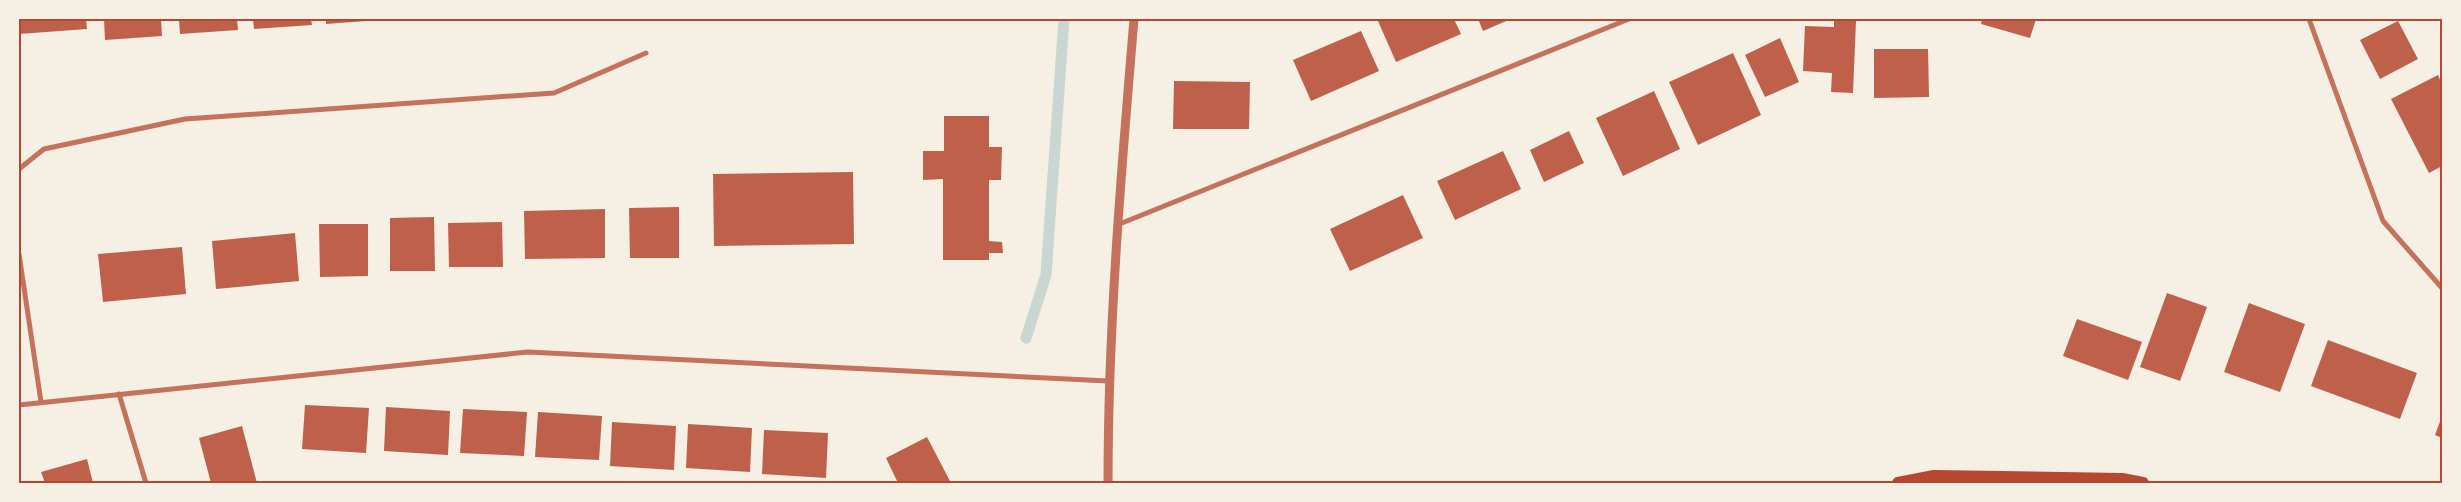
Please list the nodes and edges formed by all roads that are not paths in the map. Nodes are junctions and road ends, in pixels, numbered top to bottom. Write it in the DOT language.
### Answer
graph roads {
  1 [pos="1134,19"];
  2 [pos="1629,19"];
  3 [pos="2309,19"];
  4 [pos="646,53"];
  5 [pos="19,169"];
  6 [pos="1116,225"];
  7 [pos="19,254"];
  8 [pos="2442,288"];
  9 [pos="1108,381"];
  10 [pos="119,394"];
  11 [pos="41,402"];
  12 [pos="19,405"];
  13 [pos="146,483"];
  14 [pos="1108,483"];
  15 [pos="1898,483"];
  16 [pos="2143,483"];
  1 -- 6 [label="street"];
  2 -- 6 [label="street"];
  3 -- 8 [label="street"];
  4 -- 5 [label="street"];
  6 -- 9 [label="street"];
  7 -- 11 [label="street"];
  9 -- 10 [label="street"];
  9 -- 14 [label="street"];
  10 -- 11 [label="street"];
  10 -- 13 [label="street"];
  11 -- 12 [label="street"];
  15 -- 16 [label="main road"];
}
